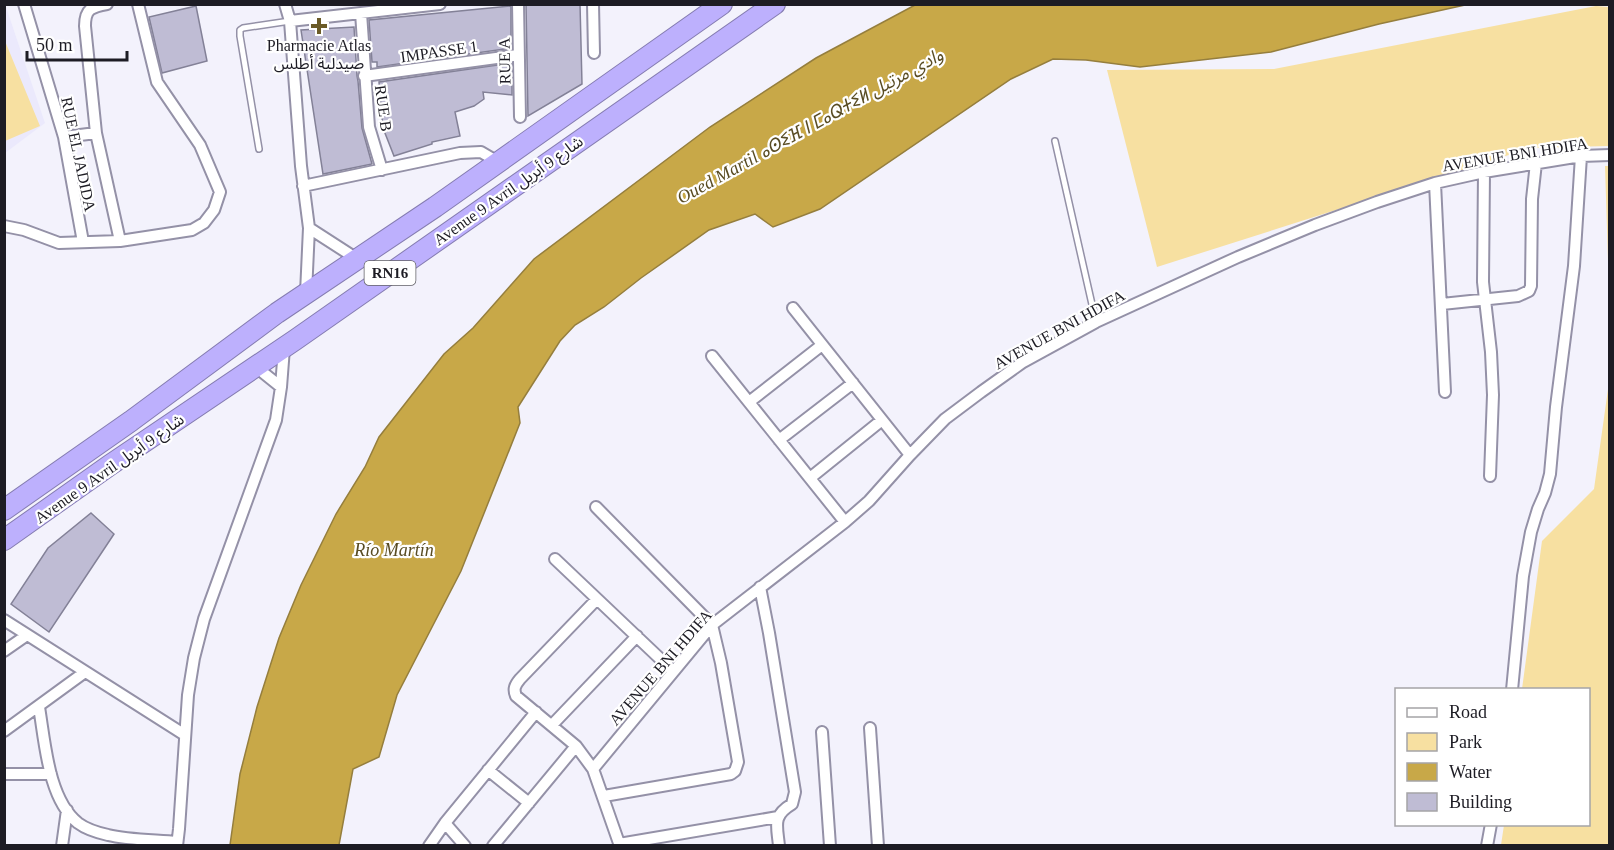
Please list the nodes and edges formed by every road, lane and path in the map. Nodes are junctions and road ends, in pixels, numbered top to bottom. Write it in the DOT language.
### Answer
graph roads {
  1 [pos="24,4"];
  2 [pos="138,4"];
  3 [pos="285,4"];
  4 [pos="440,4"];
  5 [pos="518,4"];
  6 [pos="592,4"];
  7 [pos="722,4"];
  8 [pos="775,4"];
  9 [pos="105,5"];
  10 [pos="361,13"];
  11 [pos="290,21"];
  12 [pos="594,53"];
  13 [pos="518,55"];
  14 [pos="364,76"];
  15 [pos="520,117"];
  16 [pos="96,133"];
  17 [pos="64,137"];
  18 [pos="1055,141"];
  19 [pos="259,149"];
  20 [pos="1610,155"];
  21 [pos="1581,156"];
  22 [pos="498,162"];
  23 [pos="1536,163"];
  24 [pos="382,170"];
  25 [pos="1484,172"];
  26 [pos="1435,183"];
  27 [pos="303,186"];
  28 [pos="4,226"];
  29 [pos="309,228"];
  30 [pos="120,241"];
  31 [pos="82,242"];
  32 [pos="357,259"];
  33 [pos="306,293"];
  34 [pos="1485,300"];
  35 [pos="1442,304"];
  36 [pos="793,308"];
  37 [pos="1096,322"];
  38 [pos="822,345"];
  39 [pos="284,348"];
  40 [pos="712,356"];
  41 [pos="256,367"];
  42 [pos="853,383"];
  43 [pos="281,387"];
  44 [pos="1444,392"];
  45 [pos="749,402"];
  46 [pos="882,420"];
  47 [pos="779,440"];
  48 [pos="910,455"];
  49 [pos="1490,477"];
  50 [pos="810,478"];
  51 [pos="596,507"];
  52 [pos="4,510"];
  53 [pos="845,522"];
  54 [pos="4,540"];
  55 [pos="555,558"];
  56 [pos="760,587"];
  57 [pos="597,599"];
  58 [pos="4,620"];
  59 [pos="712,625"];
  60 [pos="27,635"];
  61 [pos="637,636"];
  62 [pos="4,651"];
  63 [pos="673,671"];
  64 [pos="85,672"];
  65 [pos="1512,688"];
  66 [pos="39,707"];
  67 [pos="536,712"];
  68 [pos="552,725"];
  69 [pos="870,728"];
  70 [pos="4,731"];
  71 [pos="822,732"];
  72 [pos="185,735"];
  73 [pos="576,746"];
  74 [pos="593,769"];
  75 [pos="488,770"];
  76 [pos="4,774"];
  77 [pos="51,774"];
  78 [pos="604,796"];
  79 [pos="529,803"];
  80 [pos="67,810"];
  81 [pos="778,817"];
  82 [pos="445,823"];
  83 [pos="1491,826"];
  84 [pos="109,841"];
  85 [pos="177,844"];
  86 [pos="620,845"];
  87 [pos="62,846"];
  88 [pos="429,846"];
  89 [pos="465,846"];
  90 [pos="493,846"];
  91 [pos="779,846"];
  92 [pos="830,846"];
  93 [pos="878,846"];
  94 [pos="1487,846"];
  1 -- 17 [label="street, RUE EL JADIDA"];
  2 -- 30 [label="street"];
  3 -- 11 [label="street"];
  4 -- 10 [label="street"];
  5 -- 13 [label="street, RUE A"];
  6 -- 12 [label="street"];
  7 -- 22 [label="highway, Avenue 9 Avril شارع 9 أبريل / RN16"];
  8 -- 39 [label="highway, Avenue 9 Avril شارع 9 أبريل / RN16"];
  9 -- 16 [label="street"];
  10 -- 11 [label="street"];
  10 -- 14 [label="street, RUE B"];
  11 -- 19 [label="lane"];
  11 -- 27 [label="street"];
  13 -- 14 [label="street, IMPASSE 1"];
  13 -- 15 [label="street, RUE A"];
  14 -- 24 [label="street, RUE B"];
  16 -- 17 [label="street"];
  16 -- 30 [label="street"];
  17 -- 31 [label="street, RUE EL JADIDA"];
  18 -- 37 [label="lane"];
  20 -- 21 [label="street, AVENUE BNI HDIFA"];
  21 -- 23 [label="street, AVENUE BNI HDIFA"];
  21 -- 65 [label="street"];
  22 -- 24 [label="street"];
  22 -- 32 [label="highway, Avenue 9 Avril شارع 9 أبريل / RN16"];
  23 -- 25 [label="street, AVENUE BNI HDIFA"];
  23 -- 34 [label="street"];
  24 -- 27 [label="street"];
  25 -- 26 [label="street, AVENUE BNI HDIFA"];
  25 -- 34 [label="street"];
  26 -- 35 [label="street"];
  26 -- 37 [label="street, AVENUE BNI HDIFA"];
  27 -- 29 [label="street"];
  28 -- 31 [label="street"];
  29 -- 32 [label="street"];
  29 -- 33 [label="street"];
  30 -- 31 [label="street"];
  32 -- 33 [label="highway, Avenue 9 Avril شارع 9 أبريل / RN16"];
  33 -- 52 [label="highway, Avenue 9 Avril شارع 9 أبريل / RN16"];
  34 -- 35 [label="street"];
  34 -- 49 [label="street"];
  35 -- 44 [label="street"];
  36 -- 38 [label="street"];
  37 -- 48 [label="street, AVENUE BNI HDIFA"];
  38 -- 42 [label="street"];
  38 -- 45 [label="street"];
  39 -- 41 [label="highway, Avenue 9 Avril شارع 9 أبريل / RN16"];
  39 -- 43 [label="street"];
  40 -- 45 [label="street"];
  41 -- 43 [label="street"];
  41 -- 54 [label="highway, Avenue 9 Avril شارع 9 أبريل / RN16"];
  42 -- 46 [label="street"];
  42 -- 47 [label="street"];
  43 -- 72 [label="street"];
  45 -- 47 [label="street"];
  46 -- 48 [label="street"];
  46 -- 50 [label="street"];
  47 -- 50 [label="street"];
  48 -- 53 [label="street, AVENUE BNI HDIFA"];
  50 -- 53 [label="street"];
  51 -- 59 [label="street"];
  53 -- 56 [label="street, AVENUE BNI HDIFA"];
  55 -- 57 [label="street"];
  56 -- 59 [label="street, AVENUE BNI HDIFA"];
  56 -- 81 [label="street"];
  57 -- 61 [label="street"];
  57 -- 67 [label="street"];
  58 -- 60 [label="street"];
  59 -- 63 [label="street, AVENUE BNI HDIFA"];
  59 -- 78 [label="street"];
  60 -- 62 [label="street"];
  60 -- 64 [label="street"];
  61 -- 63 [label="street"];
  61 -- 68 [label="street"];
  63 -- 74 [label="street, AVENUE BNI HDIFA"];
  64 -- 66 [label="street"];
  64 -- 72 [label="street"];
  66 -- 70 [label="street"];
  66 -- 77 [label="street"];
  67 -- 68 [label="street"];
  67 -- 75 [label="street"];
  68 -- 73 [label="street"];
  69 -- 93 [label="street"];
  71 -- 92 [label="street"];
  72 -- 85 [label="street"];
  73 -- 74 [label="street"];
  73 -- 79 [label="street"];
  74 -- 78 [label="street"];
  75 -- 79 [label="street"];
  75 -- 82 [label="street"];
  76 -- 77 [label="street"];
  77 -- 80 [label="street"];
  78 -- 86 [label="street"];
  79 -- 90 [label="street"];
  80 -- 84 [label="street"];
  80 -- 87 [label="street"];
  81 -- 86 [label="street"];
  81 -- 91 [label="street"];
  82 -- 88 [label="street"];
  82 -- 89 [label="street"];
  83 -- 94 [label="street"];
  84 -- 85 [label="street"];
}
